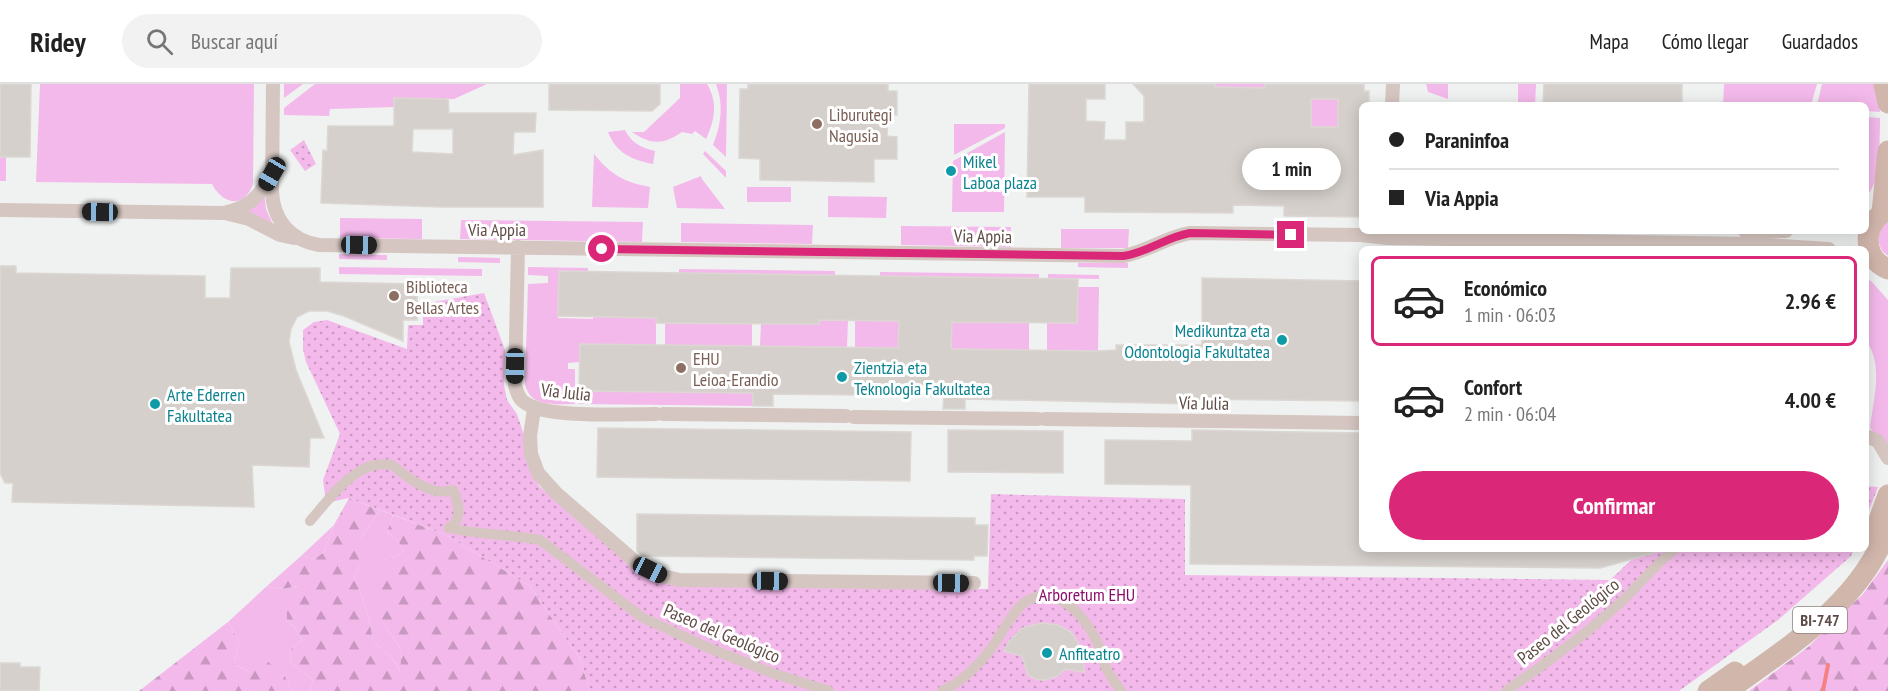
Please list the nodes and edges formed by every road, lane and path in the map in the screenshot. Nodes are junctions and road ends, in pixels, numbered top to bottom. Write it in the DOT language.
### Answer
graph roads {
  1 [pos="273,84"];
  2 [pos="1393,84"];
  3 [pos="1884,84"];
  4 [pos="1392,102"];
  5 [pos="1888,103"];
  6 [pos="1888,151"];
  7 [pos="272,174"];
  8 [pos="0,210"];
  9 [pos="223,213"];
  10 [pos="1878,215"];
  11 [pos="1869,232"];
  12 [pos="1359,233"];
  13 [pos="1390,234"];
  14 [pos="300,240"];
  15 [pos="1631,246"];
  16 [pos="1782,246"];
  17 [pos="518,247"];
  18 [pos="1869,248"];
  19 [pos="1880,266"];
  20 [pos="534,408"];
  21 [pos="1359,423"];
  22 [pos="1869,437"];
  23 [pos="1888,458"];
  24 [pos="1888,495"];
  25 [pos="310,521"];
  26 [pos="1888,527"];
  27 [pos="1869,541"];
  28 [pos="1671,552"];
  29 [pos="1863,552"];
  30 [pos="974,583"];
  31 [pos="829,691"];
  32 [pos="942,691"];
  33 [pos="1121,691"];
  34 [pos="1506,691"];
  35 [pos="1708,691"];
  36 [pos="1727,691"];
  1 -- 7 [label="street"];
  2 -- 4 [label="street"];
  3 -- 5 [label="main road"];
  6 -- 10 [label="main road"];
  7 -- 9 [label="street"];
  7 -- 14 [label="street"];
  8 -- 9 [label="street"];
  9 -- 14 [label="street, Via Appia"];
  10 -- 11 [label="main road"];
  12 -- 17 [label="street, Via Appia"];
  13 -- 15 [label="street, Via Appia"];
  14 -- 17 [label="street, Via Appia"];
  15 -- 16 [label="street, Via Appia"];
  17 -- 20 [label="street, Vía Julia"];
  18 -- 19 [label="main road"];
  20 -- 21 [label="street, Vía Julia"];
  20 -- 30 [label="street"];
  22 -- 23 [label="street"];
  24 -- 27 [label="main road, BI-747"];
  25 -- 31 [label="street, Paseo del Geológico"];
  26 -- 36 [label="main road, BI-747"];
  28 -- 34 [label="street, Paseo del Geológico"];
  29 -- 35 [label="main road, BI-747"];
  32 -- 33 [label="street"];
}
